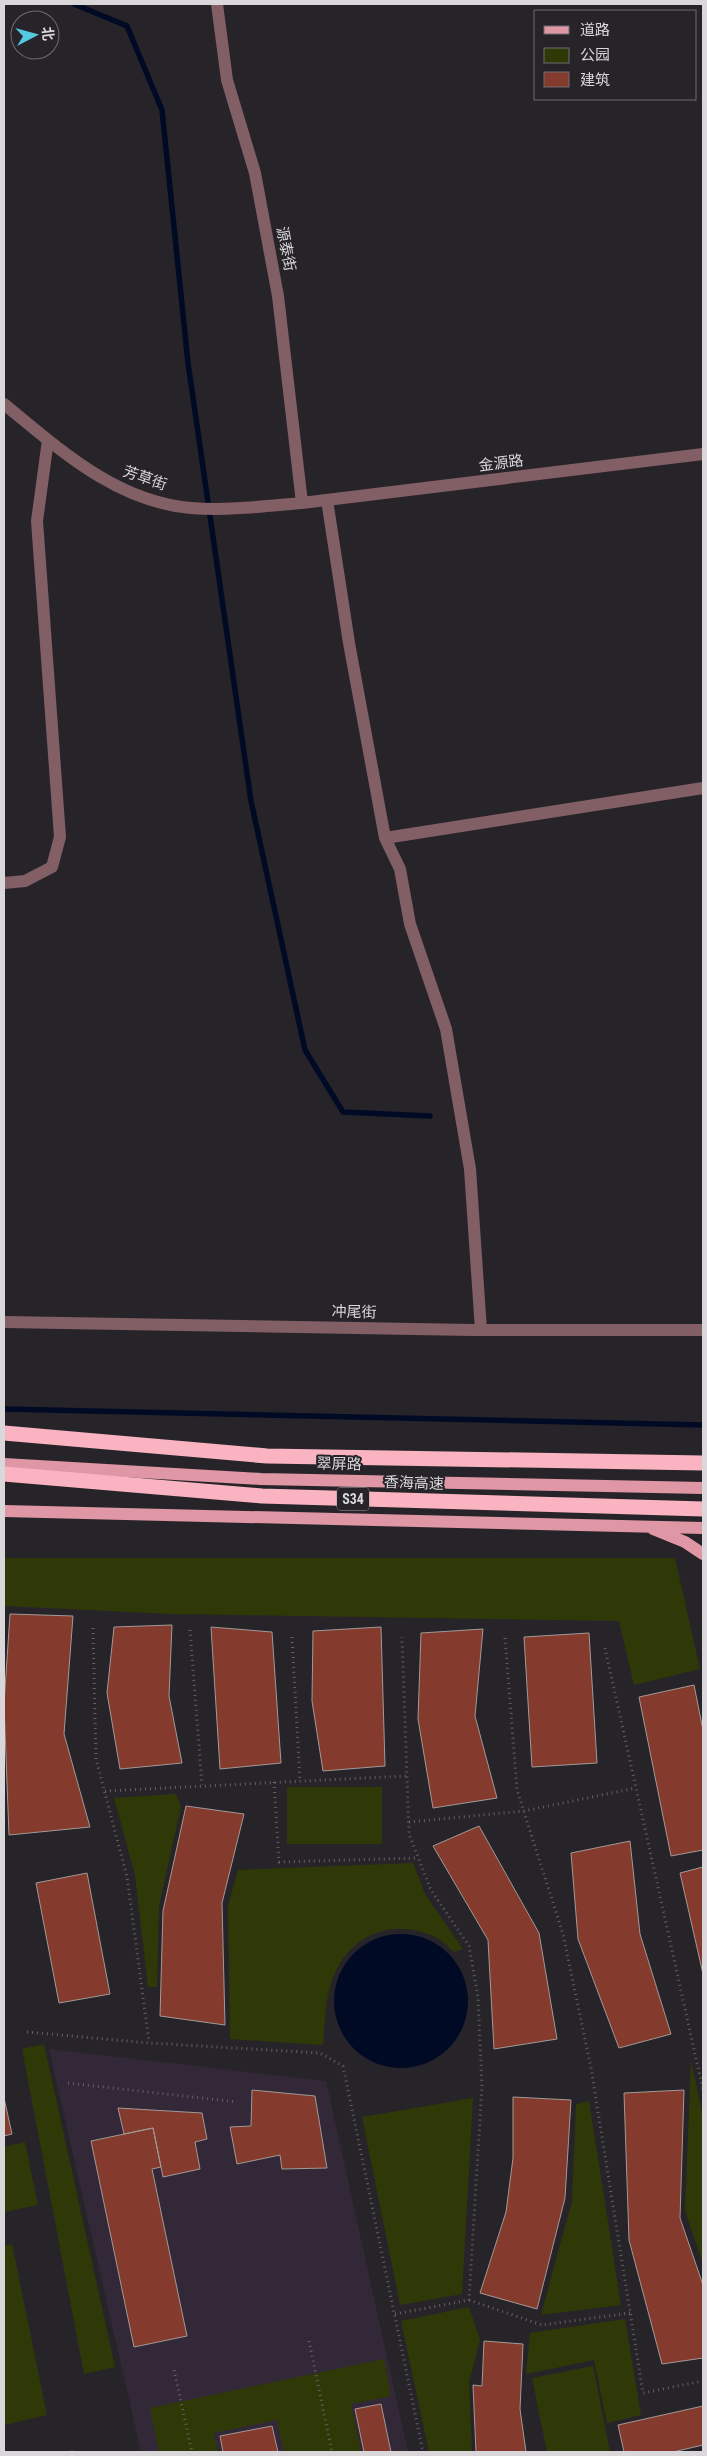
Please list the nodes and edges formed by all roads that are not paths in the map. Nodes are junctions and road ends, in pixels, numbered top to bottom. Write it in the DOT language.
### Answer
graph roads {
  1 [pos="217,4"];
  2 [pos="4,404"];
  3 [pos="48,440"];
  4 [pos="703,454"];
  5 [pos="327,500"];
  6 [pos="302,503"];
  7 [pos="703,788"];
  8 [pos="385,838"];
  9 [pos="4,883"];
  10 [pos="4,1322"];
  11 [pos="481,1330"];
  12 [pos="703,1330"];
  13 [pos="4,1433"];
  14 [pos="703,1462"];
  15 [pos="4,1464"];
  16 [pos="4,1474"];
  17 [pos="703,1488"];
  18 [pos="703,1509"];
  19 [pos="4,1511"];
  20 [pos="638,1525"];
  21 [pos="703,1528"];
  22 [pos="703,1554"];
  1 -- 6 [label="street, 源泰街"];
  2 -- 3 [label="street, 芳草街"];
  3 -- 6 [label="street, 芳草街"];
  3 -- 9 [label="street"];
  4 -- 5 [label="street, 金源路"];
  5 -- 6 [label="street, 金源路"];
  5 -- 8 [label="street"];
  7 -- 8 [label="street"];
  8 -- 11 [label="street"];
  10 -- 11 [label="street, 冲尾街"];
  11 -- 12 [label="street, 冲尾街"];
  13 -- 14 [label="highway, 香海高速"];
  15 -- 17 [label="main road, 翠屏路"];
  16 -- 18 [label="highway, 香海高速 / S34"];
  19 -- 20 [label="main road"];
  20 -- 21 [label="main road"];
  20 -- 22 [label="main road"];
}
